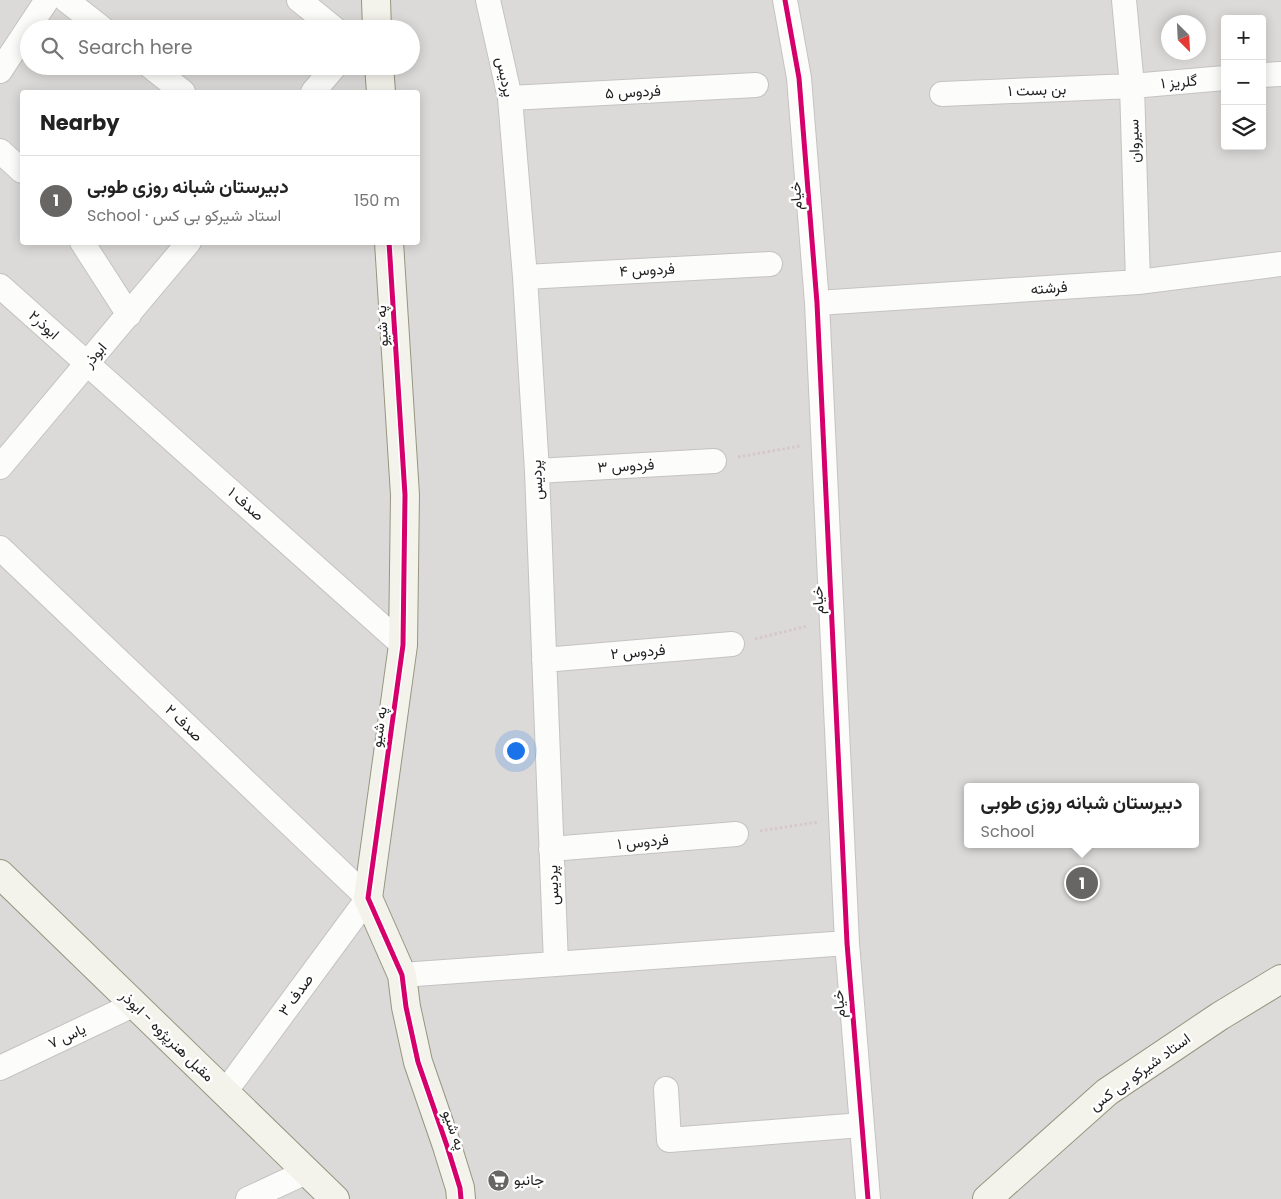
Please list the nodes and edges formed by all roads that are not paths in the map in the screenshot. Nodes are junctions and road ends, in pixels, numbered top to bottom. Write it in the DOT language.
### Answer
graph roads {
  1 [pos="47,0"];
  2 [pos="66,0"];
  3 [pos="299,0"];
  4 [pos="488,0"];
  5 [pos="785,0"];
  6 [pos="1124,0"];
  7 [pos="34,20"];
  8 [pos="92,20"];
  9 [pos="324,20"];
  10 [pos="20,41"];
  11 [pos="0,71"];
  12 [pos="1281,74"];
  13 [pos="161,75"];
  14 [pos="327,75"];
  15 [pos="380,75"];
  16 [pos="1266,75"];
  17 [pos="1221,78"];
  18 [pos="756,85"];
  19 [pos="1132,86"];
  20 [pos="180,90"];
  21 [pos="315,90"];
  22 [pos="381,90"];
  23 [pos="942,94"];
  24 [pos="510,98"];
  25 [pos="0,151"];
  26 [pos="20,169"];
  27 [pos="84,245"];
  28 [pos="186,245"];
  29 [pos="390,245"];
  30 [pos="770,264"];
  31 [pos="1281,264"];
  32 [pos="525,276"];
  33 [pos="1138,282"];
  34 [pos="0,286"];
  35 [pos="817,303"];
  36 [pos="129,315"];
  37 [pos="88,364"];
  38 [pos="714,461"];
  39 [pos="0,467"];
  40 [pos="537,471"];
  41 [pos="0,548"];
  42 [pos="732,644"];
  43 [pos="403,645"];
  44 [pos="544,660"];
  45 [pos="736,834"];
  46 [pos="551,849"];
  47 [pos="0,874"];
  48 [pos="368,898"];
  49 [pos="847,943"];
  50 [pos="556,964"];
  51 [pos="402,975"];
  52 [pos="1281,979"];
  53 [pos="134,1004"];
  54 [pos="0,1068"];
  55 [pos="666,1089"];
  56 [pos="225,1092"];
  57 [pos="862,1125"];
  58 [pos="447,1146"];
  59 [pos="306,1172"];
  60 [pos="248,1199"];
  61 [pos="335,1199"];
  62 [pos="443,1199"];
  63 [pos="461,1199"];
  64 [pos="868,1199"];
  65 [pos="987,1199"];
  1 -- 7 [label="street"];
  2 -- 8 [label="street"];
  3 -- 9 [label="street"];
  4 -- 24 [label="street, پردیس"];
  5 -- 35 [label="street, خیام"];
  6 -- 19 [label="street, سیروان"];
  10 -- 11 [label="street"];
  12 -- 16 [label="street"];
  13 -- 20 [label="street"];
  14 -- 21 [label="street"];
  15 -- 22 [label="street"];
  17 -- 19 [label="street, گلریز ۱"];
  18 -- 24 [label="street, فردوس ۵"];
  19 -- 23 [label="street, بن بست ۱"];
  19 -- 33 [label="street, سیروان"];
  24 -- 32 [label="street, پردیس"];
  25 -- 26 [label="street"];
  27 -- 36 [label="street"];
  28 -- 36 [label="street, ابوذر"];
  29 -- 43 [label="street, په شیو"];
  30 -- 32 [label="street, فردوس ۴"];
  31 -- 33 [label="street, فرشته"];
  32 -- 40 [label="street, پردیس"];
  33 -- 35 [label="street, فرشته"];
  34 -- 37 [label="street, ابوذر۲"];
  35 -- 49 [label="street, خیام"];
  36 -- 37 [label="street, ابوذر"];
  37 -- 39 [label="street, ابوذر"];
  37 -- 43 [label="street, صدف ۱"];
  38 -- 40 [label="street, فردوس ۳"];
  40 -- 44 [label="street, پردیس"];
  41 -- 48 [label="street, صدف ۲"];
  42 -- 44 [label="street, فردوس ۲"];
  43 -- 48 [label="street, په شیو"];
  44 -- 46 [label="street, پردیس"];
  45 -- 46 [label="street, فردوس ۱"];
  46 -- 50 [label="street, پردیس"];
  47 -- 53 [label="street, مقبل هنرپژوه - ابوذر"];
  48 -- 51 [label="street, په شیو"];
  48 -- 56 [label="street, صدف ۳"];
  49 -- 50 [label="street"];
  49 -- 57 [label="street, خیام"];
  50 -- 51 [label="street"];
  51 -- 58 [label="street, په شیو"];
  52 -- 65 [label="street, استاد شیرکو بی کس"];
  53 -- 54 [label="street, یاس ۷"];
  53 -- 56 [label="street, مقبل هنرپژوه - ابوذر"];
  55 -- 57 [label="street"];
  56 -- 59 [label="street, مقبل هنرپژوه - ابوذر"];
  57 -- 64 [label="street, خیام"];
  58 -- 62 [label="street"];
  58 -- 63 [label="street, په شیو"];
  59 -- 60 [label="street"];
  59 -- 61 [label="street, مقبل هنرپژوه - ابوذر"];
}
